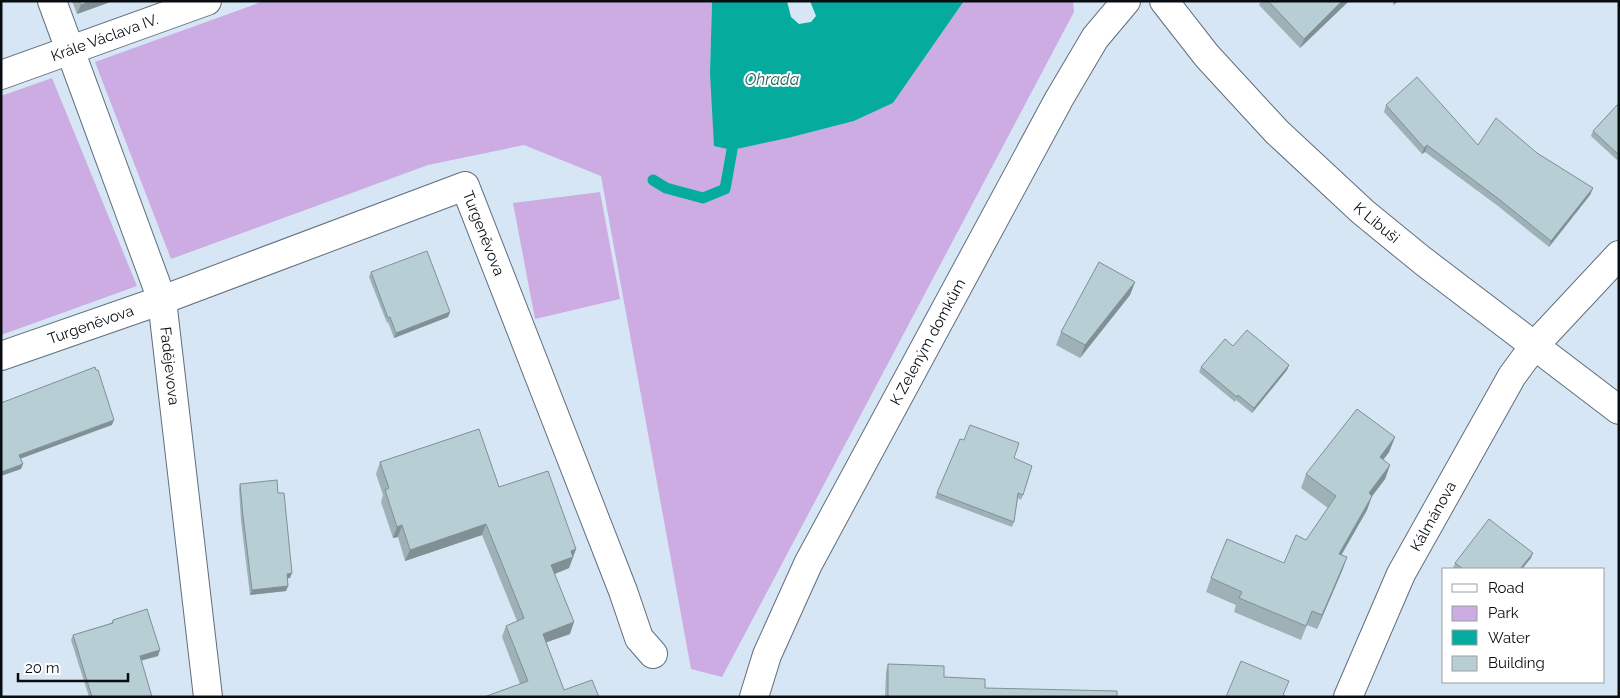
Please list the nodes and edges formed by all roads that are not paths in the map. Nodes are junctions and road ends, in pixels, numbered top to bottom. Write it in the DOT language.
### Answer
graph roads {
  1 [pos="52,1"];
  2 [pos="207,1"];
  3 [pos="1126,1"];
  4 [pos="1164,1"];
  5 [pos="70,50"];
  6 [pos="1,75"];
  7 [pos="1619,255"];
  8 [pos="162,300"];
  9 [pos="1534,346"];
  10 [pos="1,356"];
  11 [pos="1619,410"];
  12 [pos="653,654"];
  13 [pos="208,697"];
  14 [pos="754,697"];
  15 [pos="1348,697"];
  1 -- 5 [label="street, Fadějevova"];
  2 -- 5 [label="street, Krále Václava IV."];
  3 -- 14 [label="street, K Zeleným domkům"];
  4 -- 9 [label="street, K Libuši"];
  5 -- 6 [label="street, Krále Václava IV."];
  5 -- 8 [label="street, Fadějevova"];
  7 -- 9 [label="street, Kálmánova"];
  8 -- 10 [label="street, Turgeněvova"];
  8 -- 12 [label="street, Turgeněvova"];
  8 -- 13 [label="street, Fadějevova"];
  9 -- 11 [label="street, K Libuši"];
  9 -- 15 [label="street, Kálmánova"];
}
